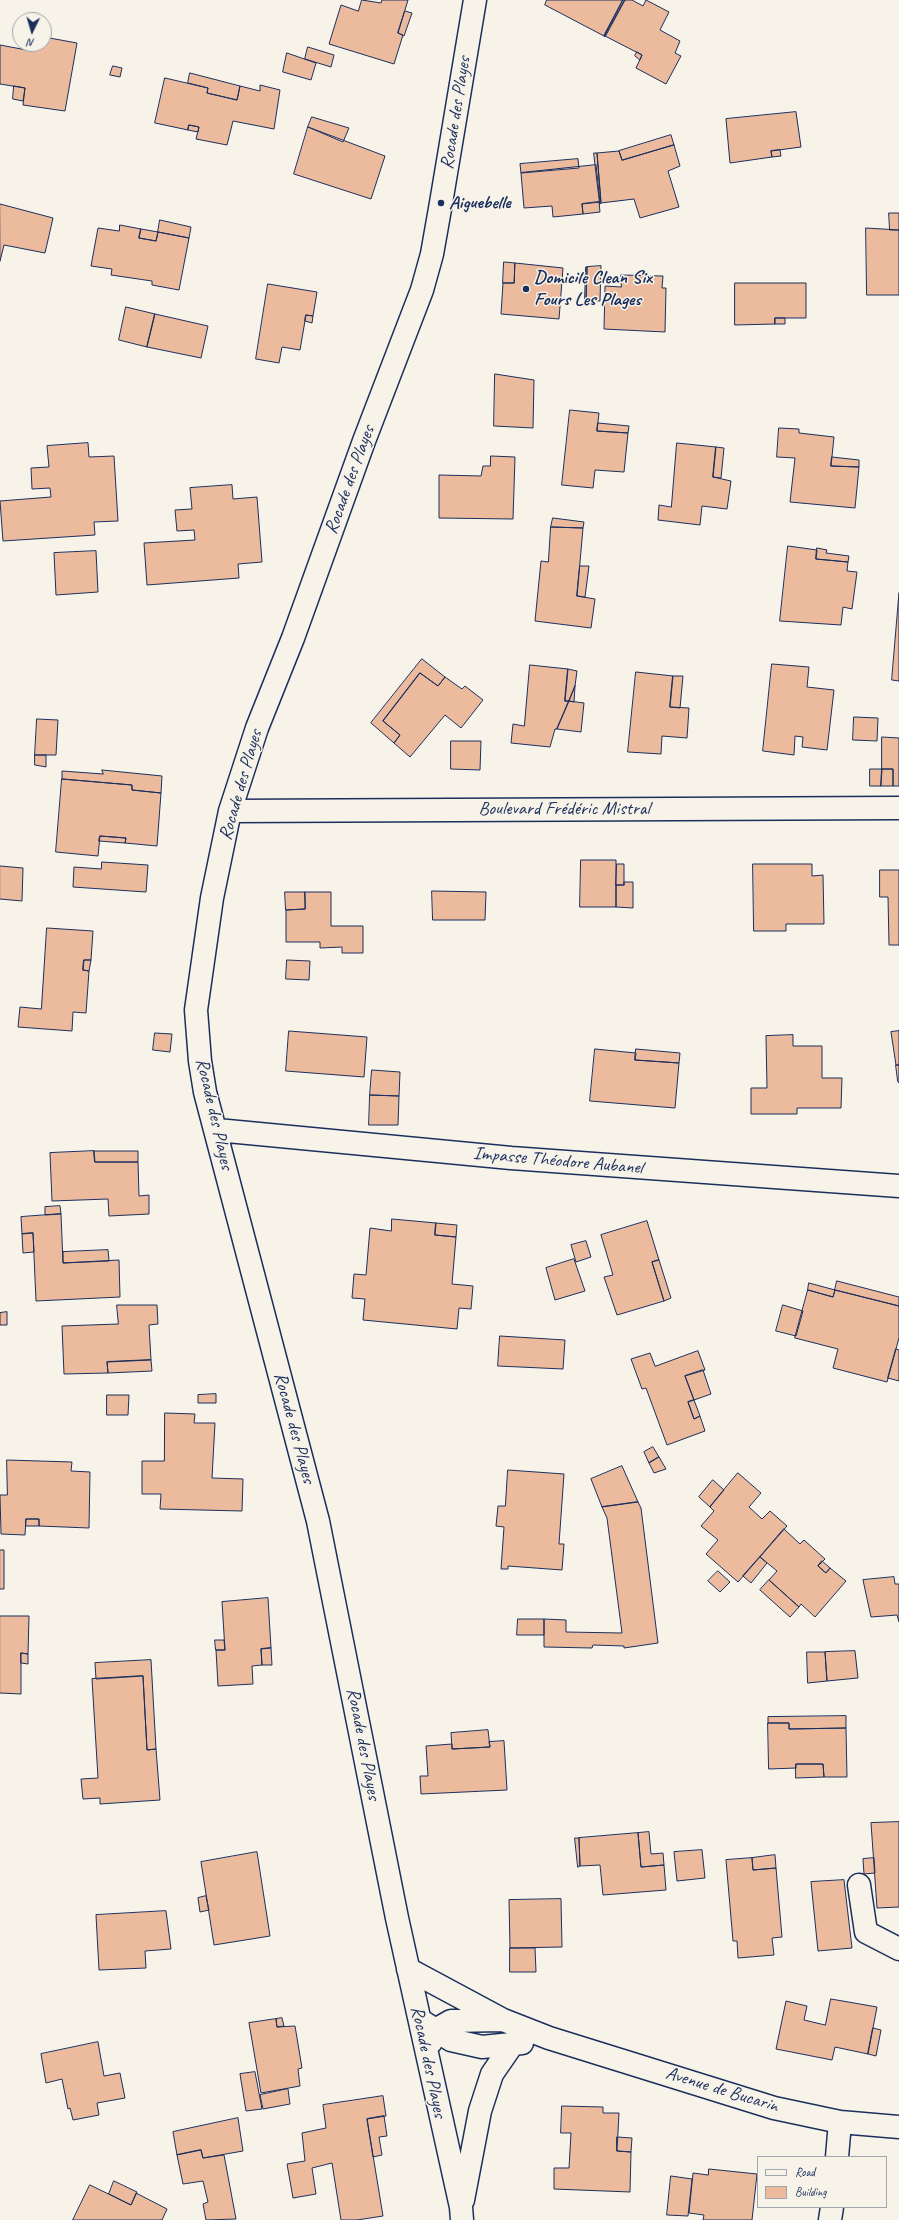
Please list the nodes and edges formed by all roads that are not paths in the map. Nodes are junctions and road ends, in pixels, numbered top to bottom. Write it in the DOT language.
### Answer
graph roads {
  1 [pos="475,0"];
  2 [pos="899,808"];
  3 [pos="230,811"];
  4 [pos="217,1130"];
  5 [pos="899,1186"];
  6 [pos="859,1885"];
  7 [pos="899,1949"];
  8 [pos="408,1969"];
  9 [pos="502,2020"];
  10 [pos="427,2025"];
  11 [pos="549,2038"];
  12 [pos="512,2045"];
  13 [pos="840,2122"];
  14 [pos="899,2127"];
  15 [pos="837,2156"];
  16 [pos="832,2208"];
  17 [pos="462,2213"];
  18 [pos="830,2220"];
  1 -- 3 [label="street, Rocade des Playes"];
  2 -- 3 [label="street, Boulevard Frédéric Mistral"];
  3 -- 4 [label="street, Rocade des Playes"];
  4 -- 5 [label="street, Impasse Théodore Aubanel"];
  4 -- 8 [label="street, Rocade des Playes"];
  6 -- 7 [label="street"];
  8 -- 9 [label="street, Avenue de Bucarin"];
  8 -- 10 [label="street, Rocade des Playes"];
  9 -- 10 [label="street, Avenue de Bucarin"];
  9 -- 11 [label="street, Avenue de Bucarin"];
  10 -- 12 [label="street, Avenue de Bucarin"];
  10 -- 17 [label="street, Rocade des Playes"];
  11 -- 12 [label="street, Avenue de Bucarin"];
  11 -- 13 [label="street, Avenue de Bucarin"];
  12 -- 17 [label="street"];
  13 -- 14 [label="street, Avenue de Bucarin"];
  13 -- 15 [label="street"];
  16 -- 18 [label="street"];
}
